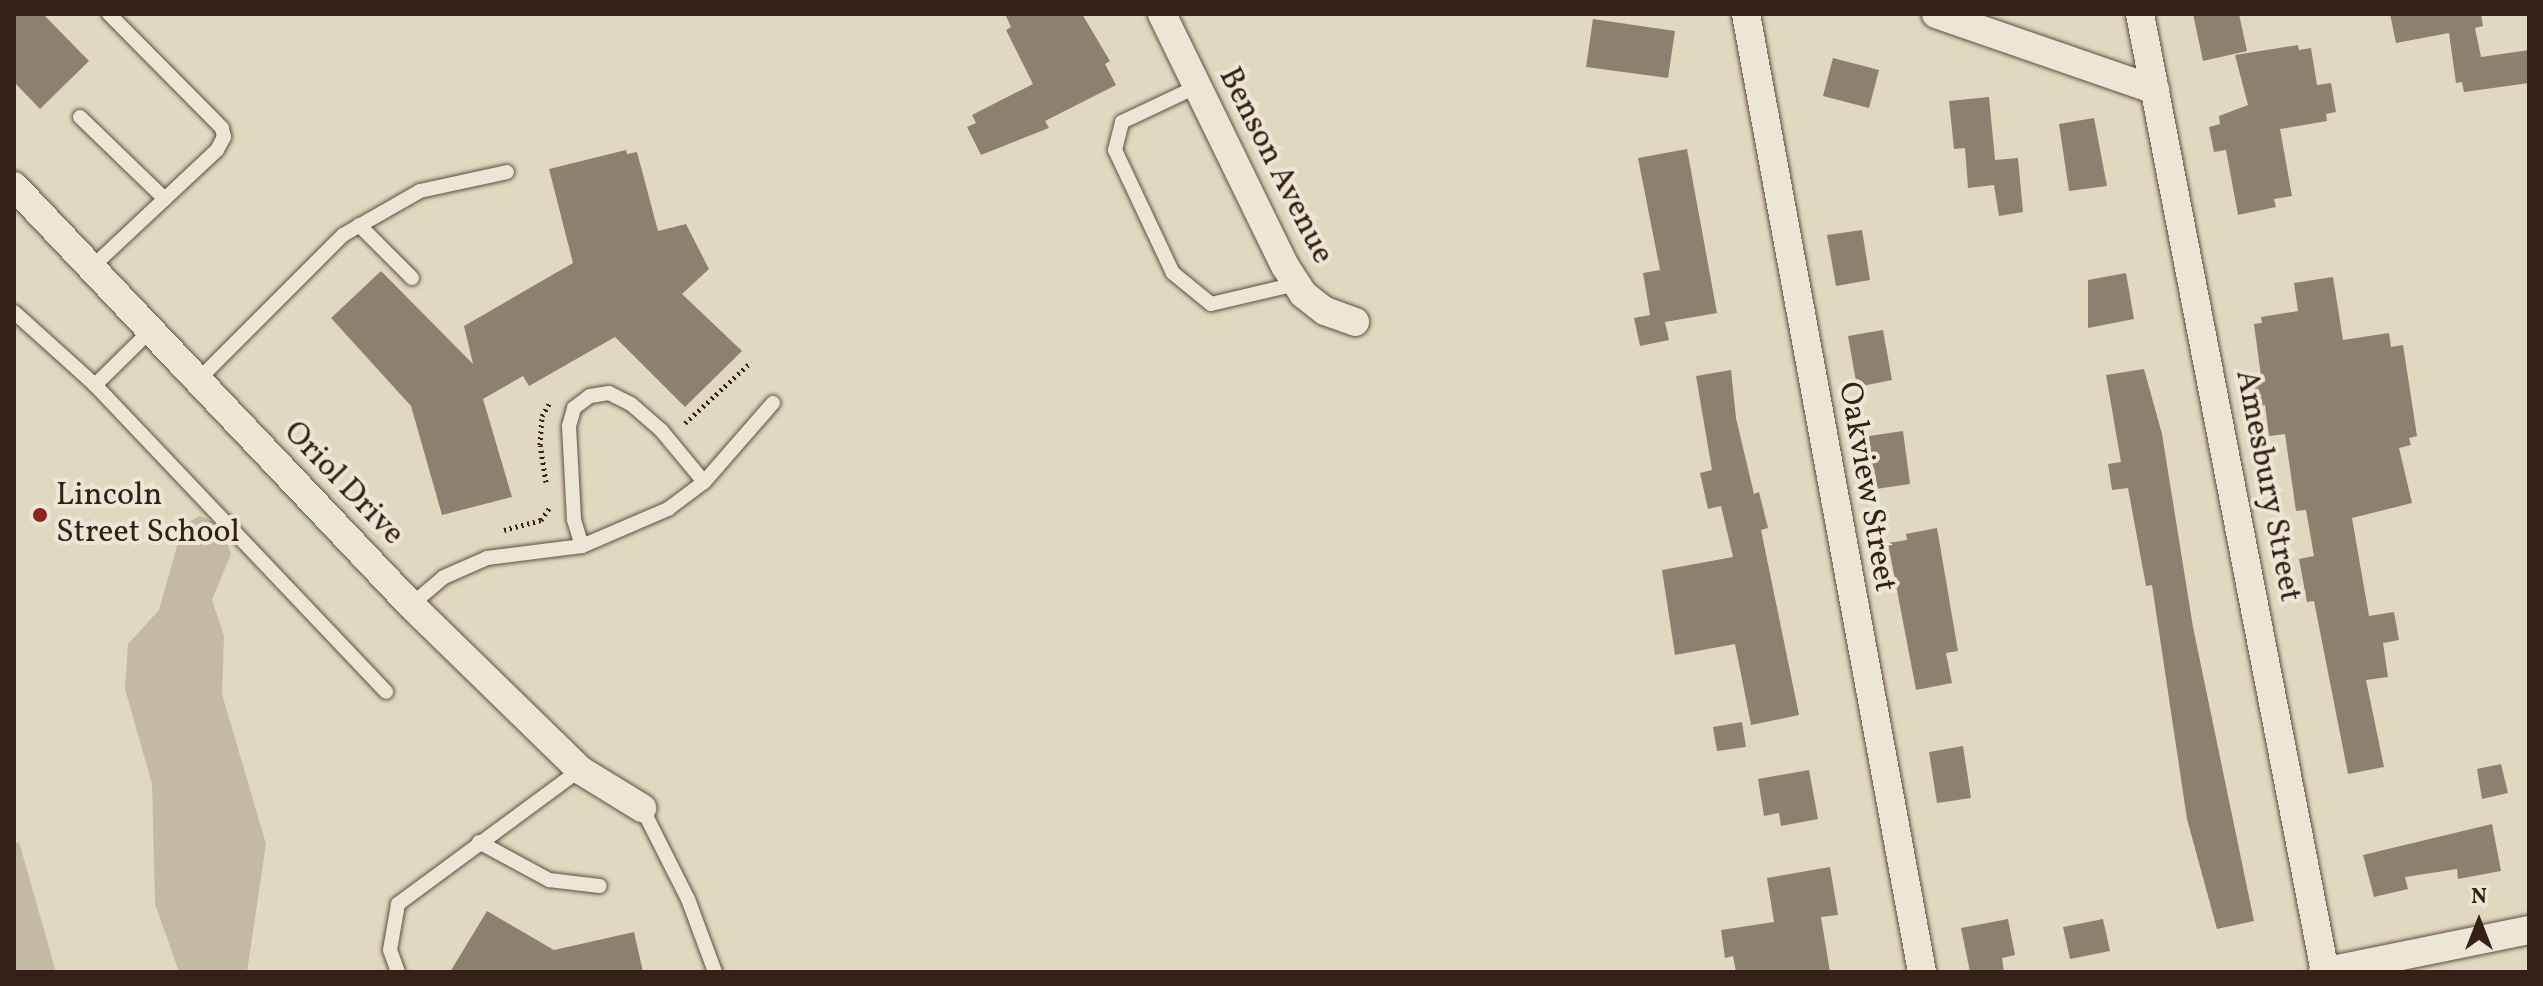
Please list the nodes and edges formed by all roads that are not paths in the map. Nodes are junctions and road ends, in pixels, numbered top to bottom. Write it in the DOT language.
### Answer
graph roads {
  1 [pos="109,14"];
  2 [pos="1162,14"];
  3 [pos="1746,14"];
  4 [pos="1936,14"];
  5 [pos="2140,14"];
  6 [pos="1196,87"];
  7 [pos="2155,90"];
  8 [pos="80,117"];
  9 [pos="507,172"];
  10 [pos="14,186"];
  11 [pos="165,199"];
  12 [pos="359,225"];
  13 [pos="92,267"];
  14 [pos="412,278"];
  15 [pos="1296,284"];
  16 [pos="14,312"];
  17 [pos="1355,322"];
  18 [pos="151,330"];
  19 [pos="197,381"];
  20 [pos="95,385"];
  21 [pos="773,403"];
  22 [pos="704,482"];
  23 [pos="582,546"];
  24 [pos="411,605"];
  25 [pos="386,692"];
  26 [pos="580,770"];
  27 [pos="642,808"];
  28 [pos="479,842"];
  29 [pos="600,886"];
  30 [pos="2529,930"];
  31 [pos="398,972"];
  32 [pos="715,972"];
  33 [pos="1922,972"];
  34 [pos="2324,972"];
  1 -- 11 [label="lane"];
  2 -- 6 [label="street, Benson Avenue"];
  3 -- 33 [label="street, Oakview Street"];
  4 -- 7 [label="street"];
  5 -- 7 [label="street, Amesbury Street"];
  6 -- 15 [label="street, Benson Avenue"];
  6 -- 15 [label="lane"];
  7 -- 34 [label="street, Amesbury Street"];
  8 -- 11 [label="lane"];
  9 -- 12 [label="lane"];
  10 -- 13 [label="street, Oriol Drive"];
  11 -- 13 [label="lane"];
  12 -- 14 [label="lane"];
  12 -- 19 [label="lane"];
  13 -- 18 [label="street, Oriol Drive"];
  15 -- 17 [label="street, Benson Avenue"];
  16 -- 20 [label="lane"];
  18 -- 19 [label="street, Oriol Drive"];
  18 -- 20 [label="lane"];
  19 -- 24 [label="street, Oriol Drive"];
  20 -- 25 [label="lane"];
  21 -- 22 [label="lane"];
  22 -- 23 [label="lane"];
  22 -- 23 [label="lane"];
  23 -- 24 [label="lane"];
  24 -- 26 [label="street, Oriol Drive"];
  26 -- 27 [label="street, Oriol Drive"];
  26 -- 28 [label="lane"];
  27 -- 32 [label="lane"];
  28 -- 29 [label="lane"];
  28 -- 31 [label="lane"];
  30 -- 34 [label="street"];
}
